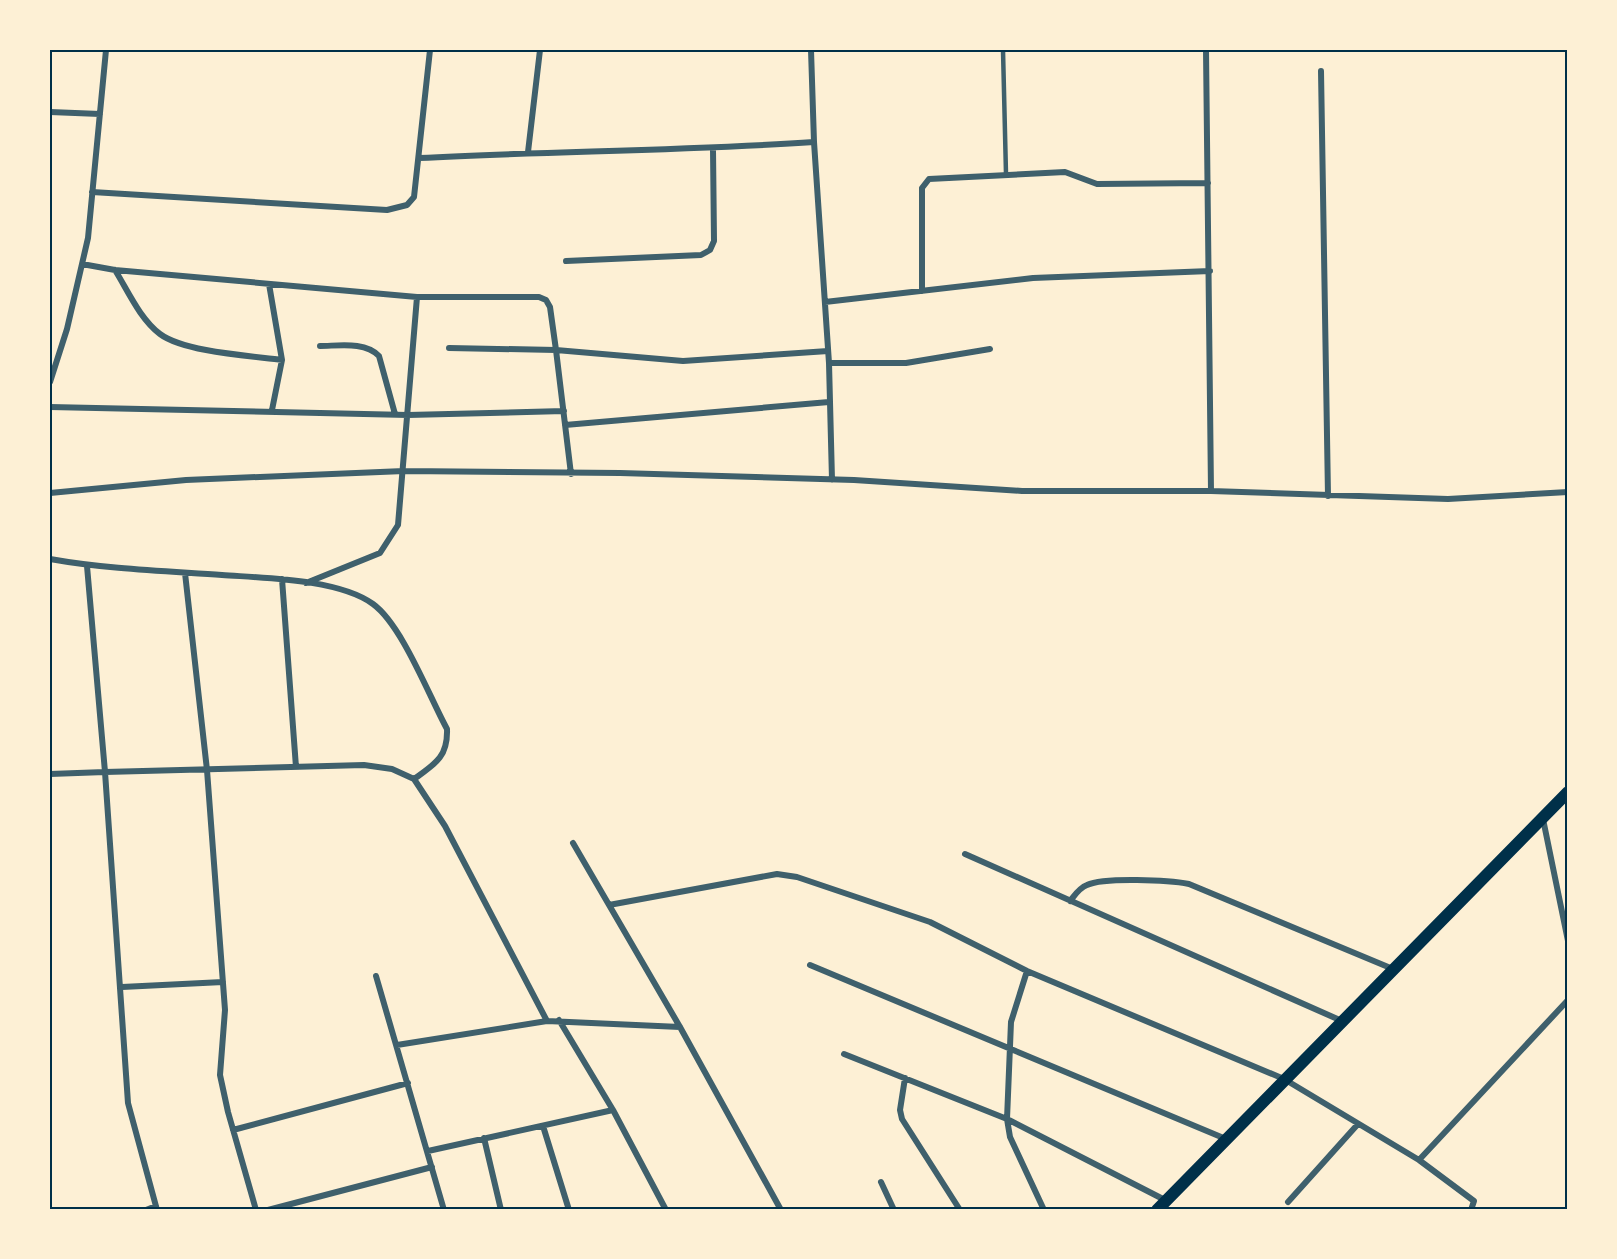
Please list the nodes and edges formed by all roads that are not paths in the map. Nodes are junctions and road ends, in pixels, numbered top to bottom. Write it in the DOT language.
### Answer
graph roads {
  1 [pos="106,50"];
  2 [pos="430,50"];
  3 [pos="540,50"];
  4 [pos="811,50"];
  5 [pos="1003,50"];
  6 [pos="1206,50"];
  7 [pos="1321,71"];
  8 [pos="50,112"];
  9 [pos="100,114"];
  10 [pos="814,142"];
  11 [pos="713,149"];
  12 [pos="528,152"];
  13 [pos="419,158"];
  14 [pos="1006,174"];
  15 [pos="1208,183"];
  16 [pos="92,192"];
  17 [pos="566,261"];
  18 [pos="82,264"];
  19 [pos="115,270"];
  20 [pos="1210,271"];
  21 [pos="269,284"];
  22 [pos="922,291"];
  23 [pos="417,297"];
  24 [pos="825,302"];
  25 [pos="320,346"];
  26 [pos="449,348"];
  27 [pos="990,349"];
  28 [pos="556,350"];
  29 [pos="828,351"];
  30 [pos="282,360"];
  31 [pos="829,363"];
  32 [pos="50,382"];
  33 [pos="829,402"];
  34 [pos="50,407"];
  35 [pos="272,410"];
  36 [pos="564,411"];
  37 [pos="395,414"];
  38 [pos="408,415"];
  39 [pos="565,425"];
  40 [pos="404,471"];
  41 [pos="571,474"];
  42 [pos="832,480"];
  43 [pos="1211,491"];
  44 [pos="1568,492"];
  45 [pos="50,493"];
  46 [pos="1328,496"];
  47 [pos="50,559"];
  48 [pos="87,566"];
  49 [pos="185,573"];
  50 [pos="282,579"];
  51 [pos="306,584"];
  52 [pos="296,767"];
  53 [pos="207,770"];
  54 [pos="105,772"];
  55 [pos="50,774"];
  56 [pos="414,779"];
  57 [pos="1568,792"];
  58 [pos="1543,817"];
  59 [pos="573,843"];
  60 [pos="965,854"];
  61 [pos="1070,901"];
  62 [pos="609,905"];
  63 [pos="1568,941"];
  64 [pos="810,965"];
  65 [pos="1393,969"];
  66 [pos="1027,971"];
  67 [pos="376,976"];
  68 [pos="223,982"];
  69 [pos="122,987"];
  70 [pos="1568,1000"];
  71 [pos="559,1020"];
  72 [pos="547,1021"];
  73 [pos="1342,1021"];
  74 [pos="681,1027"];
  75 [pos="398,1045"];
  76 [pos="1009,1046"];
  77 [pos="844,1054"];
  78 [pos="905,1078"];
  79 [pos="1284,1079"];
  80 [pos="408,1083"];
  81 [pos="613,1110"];
  82 [pos="1007,1119"];
  83 [pos="1358,1124"];
  84 [pos="543,1126"];
  85 [pos="233,1130"];
  86 [pos="484,1138"];
  87 [pos="1226,1139"];
  88 [pos="428,1151"];
  89 [pos="1419,1160"];
  90 [pos="432,1167"];
  91 [pos="880,1182"];
  92 [pos="1288,1202"];
  93 [pos="1161,1205"];
  94 [pos="156,1208"];
  95 [pos="146,1209"];
  96 [pos="256,1209"];
  97 [pos="268,1209"];
  98 [pos="444,1209"];
  99 [pos="501,1209"];
  100 [pos="569,1209"];
  101 [pos="666,1209"];
  102 [pos="781,1209"];
  103 [pos="894,1209"];
  104 [pos="960,1209"];
  105 [pos="1044,1209"];
  106 [pos="1471,1209"];
  1 -- 9 [label="street"];
  2 -- 13 [label="street"];
  3 -- 12 [label="street"];
  4 -- 10 [label="street"];
  5 -- 14 [label="lane"];
  6 -- 15 [label="street"];
  7 -- 46 [label="street"];
  8 -- 9 [label="street"];
  9 -- 16 [label="street"];
  10 -- 11 [label="street"];
  10 -- 24 [label="street"];
  11 -- 12 [label="street"];
  11 -- 17 [label="street"];
  12 -- 13 [label="street"];
  13 -- 16 [label="street"];
  14 -- 15 [label="street"];
  14 -- 22 [label="street"];
  15 -- 20 [label="street"];
  16 -- 18 [label="street"];
  18 -- 19 [label="street"];
  18 -- 32 [label="street"];
  19 -- 21 [label="street"];
  19 -- 30 [label="street"];
  20 -- 22 [label="street"];
  20 -- 43 [label="street"];
  21 -- 23 [label="street"];
  21 -- 30 [label="street"];
  22 -- 24 [label="street"];
  23 -- 28 [label="street"];
  23 -- 38 [label="street"];
  24 -- 29 [label="street"];
  25 -- 37 [label="street"];
  26 -- 28 [label="street"];
  27 -- 31 [label="street"];
  28 -- 29 [label="street"];
  28 -- 36 [label="street"];
  29 -- 31 [label="street"];
  30 -- 35 [label="street"];
  31 -- 33 [label="street"];
  33 -- 39 [label="street"];
  33 -- 42 [label="street"];
  34 -- 35 [label="street"];
  35 -- 37 [label="street"];
  36 -- 38 [label="street"];
  36 -- 39 [label="street"];
  37 -- 38 [label="street"];
  38 -- 40 [label="street"];
  39 -- 41 [label="street"];
  40 -- 41 [label="street"];
  40 -- 45 [label="street"];
  40 -- 51 [label="street"];
  41 -- 42 [label="street"];
  42 -- 43 [label="street"];
  43 -- 46 [label="street"];
  44 -- 46 [label="street"];
  47 -- 48 [label="street"];
  48 -- 49 [label="street"];
  48 -- 54 [label="street"];
  49 -- 50 [label="street"];
  49 -- 53 [label="street"];
  50 -- 51 [label="street"];
  50 -- 52 [label="street"];
  51 -- 56 [label="street"];
  52 -- 53 [label="street"];
  52 -- 56 [label="street"];
  53 -- 54 [label="street"];
  53 -- 68 [label="street"];
  54 -- 55 [label="street"];
  54 -- 69 [label="street"];
  56 -- 72 [label="street"];
  57 -- 58 [label="main road"];
  58 -- 63 [label="street"];
  58 -- 65 [label="main road"];
  59 -- 62 [label="street"];
  60 -- 61 [label="street"];
  61 -- 65 [label="street"];
  61 -- 73 [label="street"];
  62 -- 66 [label="street"];
  62 -- 74 [label="street"];
  64 -- 76 [label="street"];
  65 -- 73 [label="main road"];
  66 -- 76 [label="street"];
  66 -- 79 [label="street"];
  67 -- 75 [label="street"];
  68 -- 69 [label="street"];
  68 -- 85 [label="street"];
  69 -- 94 [label="street"];
  70 -- 89 [label="street"];
  71 -- 72 [label="street"];
  71 -- 74 [label="street"];
  71 -- 81 [label="street"];
  72 -- 75 [label="street"];
  73 -- 79 [label="main road"];
  74 -- 102 [label="street"];
  75 -- 80 [label="street"];
  76 -- 82 [label="street"];
  76 -- 87 [label="street"];
  77 -- 78 [label="street"];
  78 -- 82 [label="street"];
  78 -- 104 [label="street"];
  79 -- 83 [label="street"];
  79 -- 87 [label="main road"];
  80 -- 85 [label="street"];
  80 -- 88 [label="street"];
  81 -- 84 [label="street"];
  81 -- 101 [label="street"];
  82 -- 93 [label="street"];
  82 -- 105 [label="street"];
  83 -- 89 [label="street"];
  83 -- 92 [label="street"];
  84 -- 86 [label="street"];
  84 -- 100 [label="street"];
  85 -- 96 [label="street"];
  86 -- 88 [label="street"];
  86 -- 99 [label="street"];
  87 -- 93 [label="main road"];
  88 -- 90 [label="street"];
  89 -- 106 [label="street"];
  90 -- 97 [label="street"];
  90 -- 98 [label="street"];
  91 -- 103 [label="street"];
  94 -- 95 [label="street"];
}
